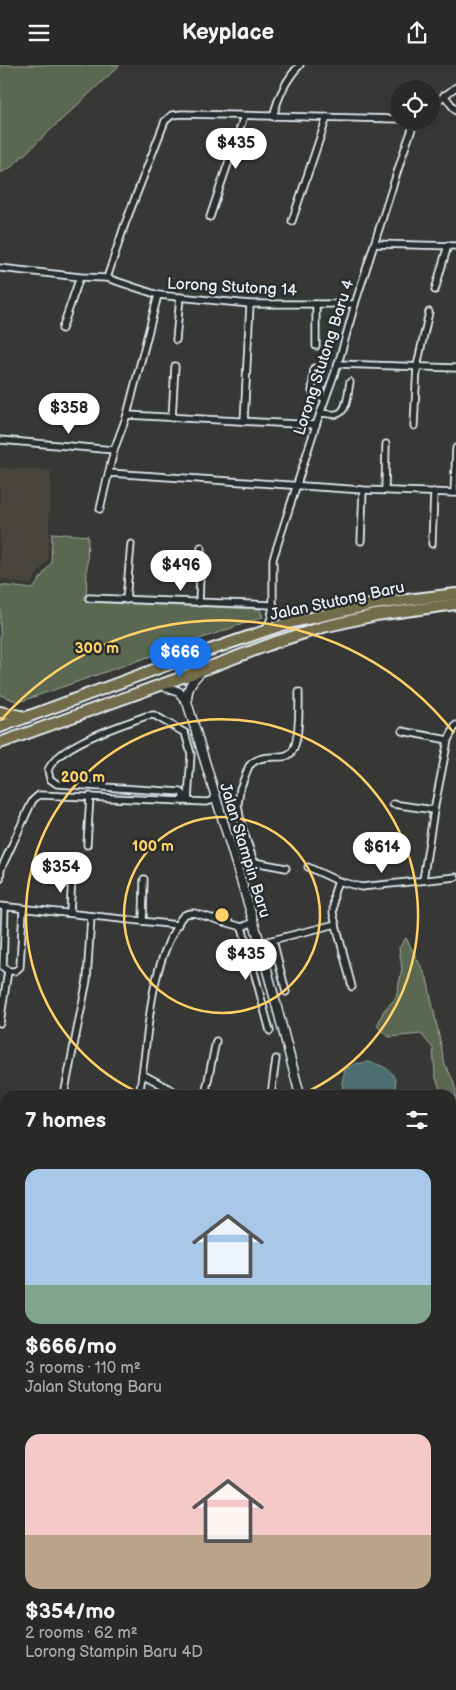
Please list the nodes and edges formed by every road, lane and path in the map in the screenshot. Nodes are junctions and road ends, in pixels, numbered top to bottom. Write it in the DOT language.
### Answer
graph roads {
  1 [pos="300,65"];
  2 [pos="456,87"];
  3 [pos="444,95"];
  4 [pos="440,98"];
  5 [pos="456,111"];
  6 [pos="244,116"];
  7 [pos="273,117"];
  8 [pos="327,117"];
  9 [pos="390,119"];
  10 [pos="412,130"];
  11 [pos="210,217"];
  12 [pos="292,221"];
  13 [pos="374,244"];
  14 [pos="448,245"];
  15 [pos="456,246"];
  16 [pos="0,268"];
  17 [pos="80,277"];
  18 [pos="107,278"];
  19 [pos="435,290"];
  20 [pos="158,295"];
  21 [pos="180,297"];
  22 [pos="250,303"];
  23 [pos="316,304"];
  24 [pos="355,304"];
  25 [pos="429,312"];
  26 [pos="62,329"];
  27 [pos="176,340"];
  28 [pos="316,346"];
  29 [pos="338,364"];
  30 [pos="175,366"];
  31 [pos="417,366"];
  32 [pos="314,368"];
  33 [pos="456,368"];
  34 [pos="350,381"];
  35 [pos="325,398"];
  36 [pos="320,413"];
  37 [pos="127,415"];
  38 [pos="172,417"];
  39 [pos="244,422"];
  40 [pos="316,425"];
  41 [pos="414,426"];
  42 [pos="0,440"];
  43 [pos="386,444"];
  44 [pos="456,448"];
  45 [pos="114,449"];
  46 [pos="109,473"];
  47 [pos="297,486"];
  48 [pos="363,490"];
  49 [pos="385,490"];
  50 [pos="434,492"];
  51 [pos="455,493"];
  52 [pos="100,509"];
  53 [pos="361,541"];
  54 [pos="131,544"];
  55 [pos="432,544"];
  56 [pos="201,547"];
  57 [pos="456,593"];
  58 [pos="89,598"];
  59 [pos="126,600"];
  60 [pos="199,603"];
  61 [pos="273,605"];
  62 [pos="456,605"];
  63 [pos="288,623"];
  64 [pos="263,632"];
  65 [pos="202,670"];
  66 [pos="160,685"];
  67 [pos="300,692"];
  68 [pos="187,701"];
  69 [pos="0,712"];
  70 [pos="26,717"];
  71 [pos="456,725"];
  72 [pos="0,727"];
  73 [pos="402,731"];
  74 [pos="448,741"];
  75 [pos="0,743"];
  76 [pos="90,796"];
  77 [pos="216,799"];
  78 [pos="186,801"];
  79 [pos="393,804"];
  80 [pos="434,810"];
  81 [pos="87,845"];
  82 [pos="254,862"];
  83 [pos="237,866"];
  84 [pos="308,867"];
  85 [pos="286,868"];
  86 [pos="1,869"];
  87 [pos="72,876"];
  88 [pos="456,877"];
  89 [pos="0,879"];
  90 [pos="144,879"];
  91 [pos="423,880"];
  92 [pos="338,881"];
  93 [pos="3,906"];
  94 [pos="23,909"];
  95 [pos="70,913"];
  96 [pos="91,916"];
  97 [pos="143,921"];
  98 [pos="254,922"];
  99 [pos="336,924"];
  100 [pos="178,925"];
  101 [pos="242,927"];
  102 [pos="273,940"];
  103 [pos="260,943"];
  104 [pos="8,971"];
  105 [pos="352,987"];
  106 [pos="286,992"];
  107 [pos="0,1023"];
  108 [pos="270,1031"];
  109 [pos="216,1041"];
  110 [pos="276,1059"];
  111 [pos="142,1074"];
  112 [pos="65,1090"];
  113 [pos="139,1090"];
  114 [pos="172,1090"];
  115 [pos="206,1090"];
  116 [pos="272,1090"];
  117 [pos="299,1090"];
  1 -- 7 [label="street"];
  2 -- 3 [label="street"];
  3 -- 4 [label="street"];
  3 -- 5 [label="street"];
  6 -- 7 [label="street"];
  6 -- 11 [label="street"];
  6 -- 18 [label="street"];
  7 -- 8 [label="street"];
  8 -- 9 [label="street"];
  8 -- 12 [label="street"];
  10 -- 13 [label="street, Lorong Stutong Baru 4"];
  13 -- 14 [label="street"];
  13 -- 24 [label="street, Lorong Stutong Baru 4"];
  14 -- 15 [label="street"];
  14 -- 19 [label="street"];
  16 -- 17 [label="street, Lorong Stutong 14"];
  17 -- 18 [label="street, Lorong Stutong 14"];
  17 -- 26 [label="street"];
  18 -- 20 [label="street, Lorong Stutong 14"];
  20 -- 21 [label="street, Lorong Stutong 14"];
  20 -- 37 [label="street"];
  21 -- 22 [label="street, Lorong Stutong 14"];
  21 -- 27 [label="street"];
  22 -- 23 [label="street, Lorong Stutong 14"];
  22 -- 39 [label="street"];
  23 -- 24 [label="street, Lorong Stutong 14"];
  23 -- 28 [label="street"];
  24 -- 29 [label="street, Lorong Stutong Baru 4"];
  25 -- 31 [label="street"];
  29 -- 31 [label="street"];
  29 -- 35 [label="street, Lorong Stutong Baru 4"];
  30 -- 38 [label="street"];
  31 -- 33 [label="street"];
  31 -- 41 [label="street"];
  32 -- 35 [label="street"];
  34 -- 36 [label="street"];
  35 -- 36 [label="street, Lorong Stutong Baru 4"];
  36 -- 40 [label="street, Lorong Stutong Baru 4"];
  37 -- 38 [label="street"];
  37 -- 45 [label="street"];
  38 -- 39 [label="street"];
  39 -- 40 [label="street"];
  40 -- 47 [label="street, Lorong Stutong Baru 4"];
  42 -- 45 [label="street"];
  43 -- 49 [label="street"];
  44 -- 51 [label="street"];
  45 -- 46 [label="street"];
  46 -- 47 [label="street"];
  46 -- 52 [label="street"];
  47 -- 48 [label="street"];
  47 -- 61 [label="street, Lorong Stutong Baru 4"];
  48 -- 49 [label="street"];
  48 -- 53 [label="street"];
  49 -- 50 [label="street"];
  50 -- 51 [label="street"];
  50 -- 55 [label="street"];
  54 -- 59 [label="street"];
  56 -- 60 [label="street"];
  57 -- 63 [label="main road, Jalan Stutong Baru"];
  58 -- 59 [label="street"];
  59 -- 60 [label="street"];
  60 -- 61 [label="street"];
  61 -- 63 [label="street"];
  61 -- 64 [label="street, Lorong Stutong Baru 4"];
  62 -- 65 [label="main road, Jalan Stutong Baru"];
  63 -- 64 [label="main road, Jalan Stutong Baru"];
  64 -- 70 [label="main road, Jalan Stutong Baru"];
  65 -- 66 [label="main road, Jalan Stutong Baru"];
  65 -- 68 [label="street"];
  66 -- 68 [label="street"];
  66 -- 75 [label="main road, Jalan Stutong Baru"];
  67 -- 82 [label="street"];
  68 -- 77 [label="street, Jalan Stampin Baru"];
  69 -- 70 [label="main road"];
  70 -- 72 [label="main road, Jalan Stutong Baru"];
  71 -- 74 [label="street"];
  73 -- 74 [label="street"];
  74 -- 80 [label="street"];
  76 -- 78 [label="street"];
  76 -- 81 [label="street"];
  76 -- 86 [label="street"];
  77 -- 78 [label="street"];
  77 -- 83 [label="street, Jalan Stampin Baru"];
  78 -- 78 [label="street"];
  79 -- 80 [label="street"];
  80 -- 91 [label="street"];
  82 -- 83 [label="street"];
  82 -- 85 [label="street"];
  83 -- 98 [label="street, Jalan Stampin Baru"];
  84 -- 92 [label="street"];
  86 -- 89 [label="street"];
  87 -- 95 [label="street"];
  88 -- 91 [label="street"];
  90 -- 97 [label="street"];
  91 -- 92 [label="street"];
  92 -- 99 [label="street"];
  93 -- 94 [label="street"];
  93 -- 104 [label="street"];
  94 -- 95 [label="street"];
  94 -- 104 [label="street"];
  95 -- 96 [label="street"];
  96 -- 97 [label="street"];
  96 -- 112 [label="street"];
  97 -- 100 [label="street"];
  98 -- 101 [label="street"];
  98 -- 103 [label="street, Jalan Stampin Baru"];
  99 -- 102 [label="street"];
  99 -- 105 [label="street"];
  100 -- 101 [label="street"];
  100 -- 111 [label="street"];
  101 -- 108 [label="street"];
  102 -- 103 [label="street"];
  102 -- 106 [label="street"];
  103 -- 117 [label="street, Jalan Stampin Baru"];
  104 -- 107 [label="street"];
  109 -- 115 [label="street"];
  110 -- 116 [label="street"];
  111 -- 113 [label="street"];
  111 -- 114 [label="street"];
}
